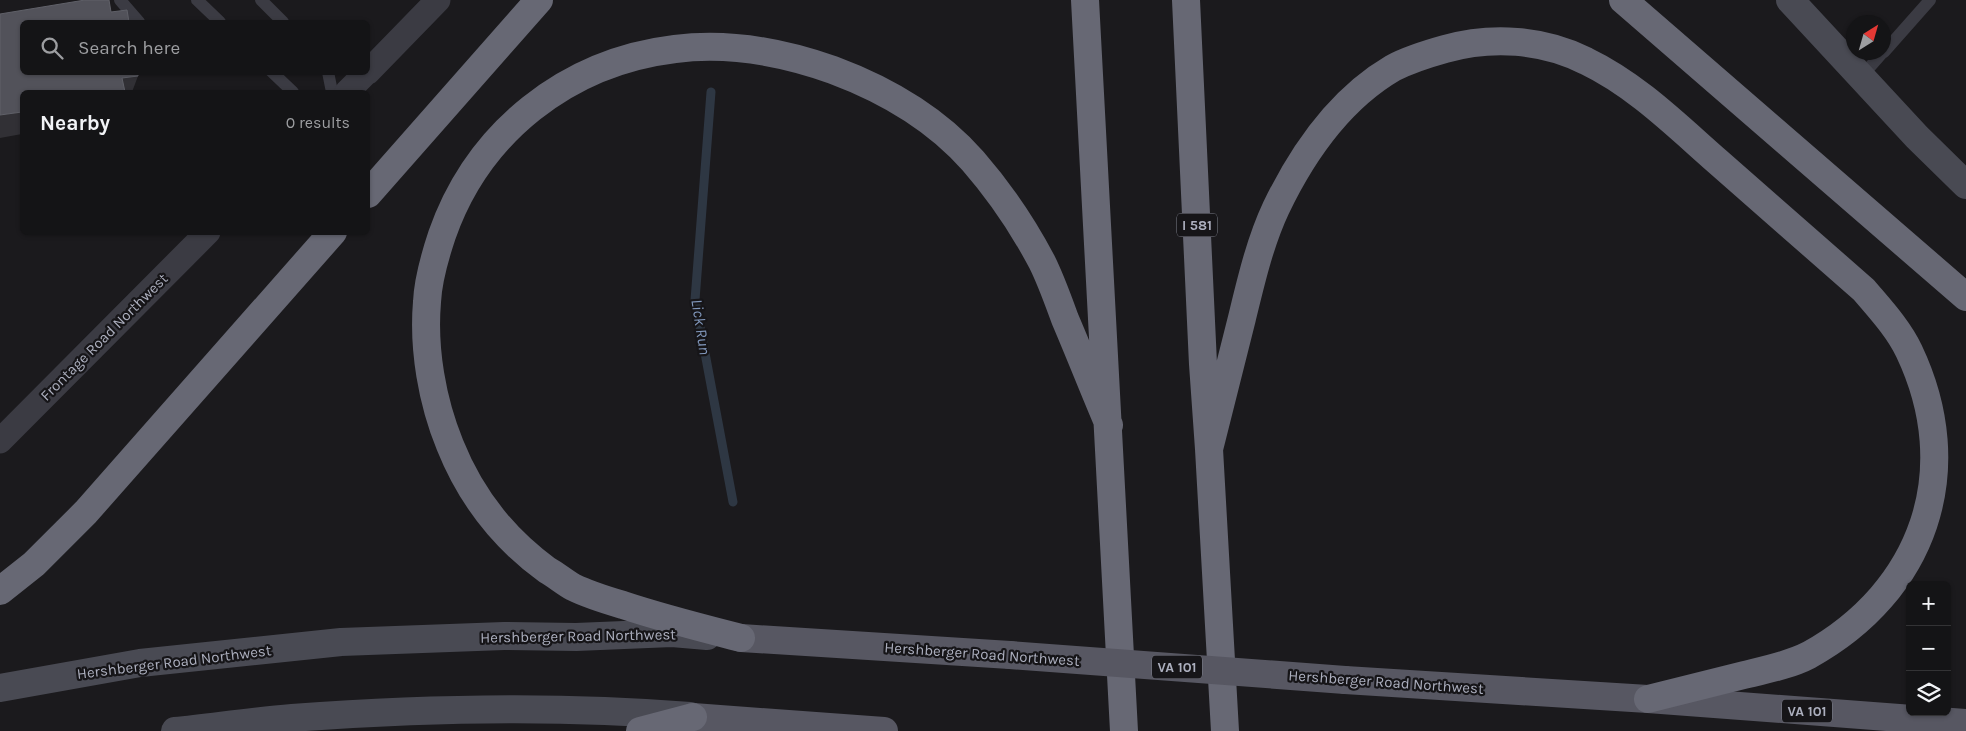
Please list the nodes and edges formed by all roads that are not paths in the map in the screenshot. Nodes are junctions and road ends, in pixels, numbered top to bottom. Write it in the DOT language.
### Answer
graph roads {
  1 [pos="120,0"];
  2 [pos="197,0"];
  3 [pos="260,0"];
  4 [pos="438,0"];
  5 [pos="539,0"];
  6 [pos="1085,0"];
  7 [pos="1186,0"];
  8 [pos="1623,0"];
  9 [pos="1790,0"];
  10 [pos="1930,0"];
  11 [pos="137,20"];
  12 [pos="218,20"];
  13 [pos="281,20"];
  14 [pos="1891,43"];
  15 [pos="1876,60"];
  16 [pos="370,69"];
  17 [pos="275,75"];
  18 [pos="329,75"];
  19 [pos="364,75"];
  20 [pos="1861,77"];
  21 [pos="291,90"];
  22 [pos="332,90"];
  23 [pos="349,90"];
  24 [pos="1966,185"];
  25 [pos="370,192"];
  26 [pos="205,235"];
  27 [pos="330,235"];
  28 [pos="1966,297"];
  29 [pos="1109,425"];
  30 [pos="0,441"];
  31 [pos="1210,449"];
  32 [pos="0,591"];
  33 [pos="741,638"];
  34 [pos="0,688"];
  35 [pos="1648,699"];
  36 [pos="693,717"];
  37 [pos="1966,723"];
  38 [pos="175,731"];
  39 [pos="640,731"];
  40 [pos="884,731"];
  41 [pos="1124,731"];
  42 [pos="1225,731"];
  1 -- 11 [label="lane"];
  2 -- 12 [label="lane"];
  3 -- 13 [label="lane"];
  4 -- 16 [label="street"];
  5 -- 25 [label="highway"];
  6 -- 29 [label="highway"];
  7 -- 31 [label="highway, I 581"];
  8 -- 28 [label="highway"];
  9 -- 20 [label="main road"];
  10 -- 14 [label="lane"];
  15 -- 20 [label="lane"];
  17 -- 21 [label="lane"];
  18 -- 22 [label="lane"];
  19 -- 23 [label="street"];
  20 -- 24 [label="main road"];
  26 -- 30 [label="street, Frontage Road Northwest"];
  27 -- 32 [label="highway"];
  29 -- 33 [label="highway"];
  29 -- 41 [label="highway"];
  31 -- 35 [label="highway"];
  31 -- 42 [label="highway, I 581"];
  33 -- 34 [label="main road, Hershberger Road Northwest / VA 101"];
  33 -- 35 [label="main road, Hershberger Road Northwest / VA 101, bridge"];
  35 -- 37 [label="main road, Hershberger Road Northwest / VA 101"];
  36 -- 38 [label="main road"];
  36 -- 39 [label="highway"];
  36 -- 40 [label="main road"];
}
